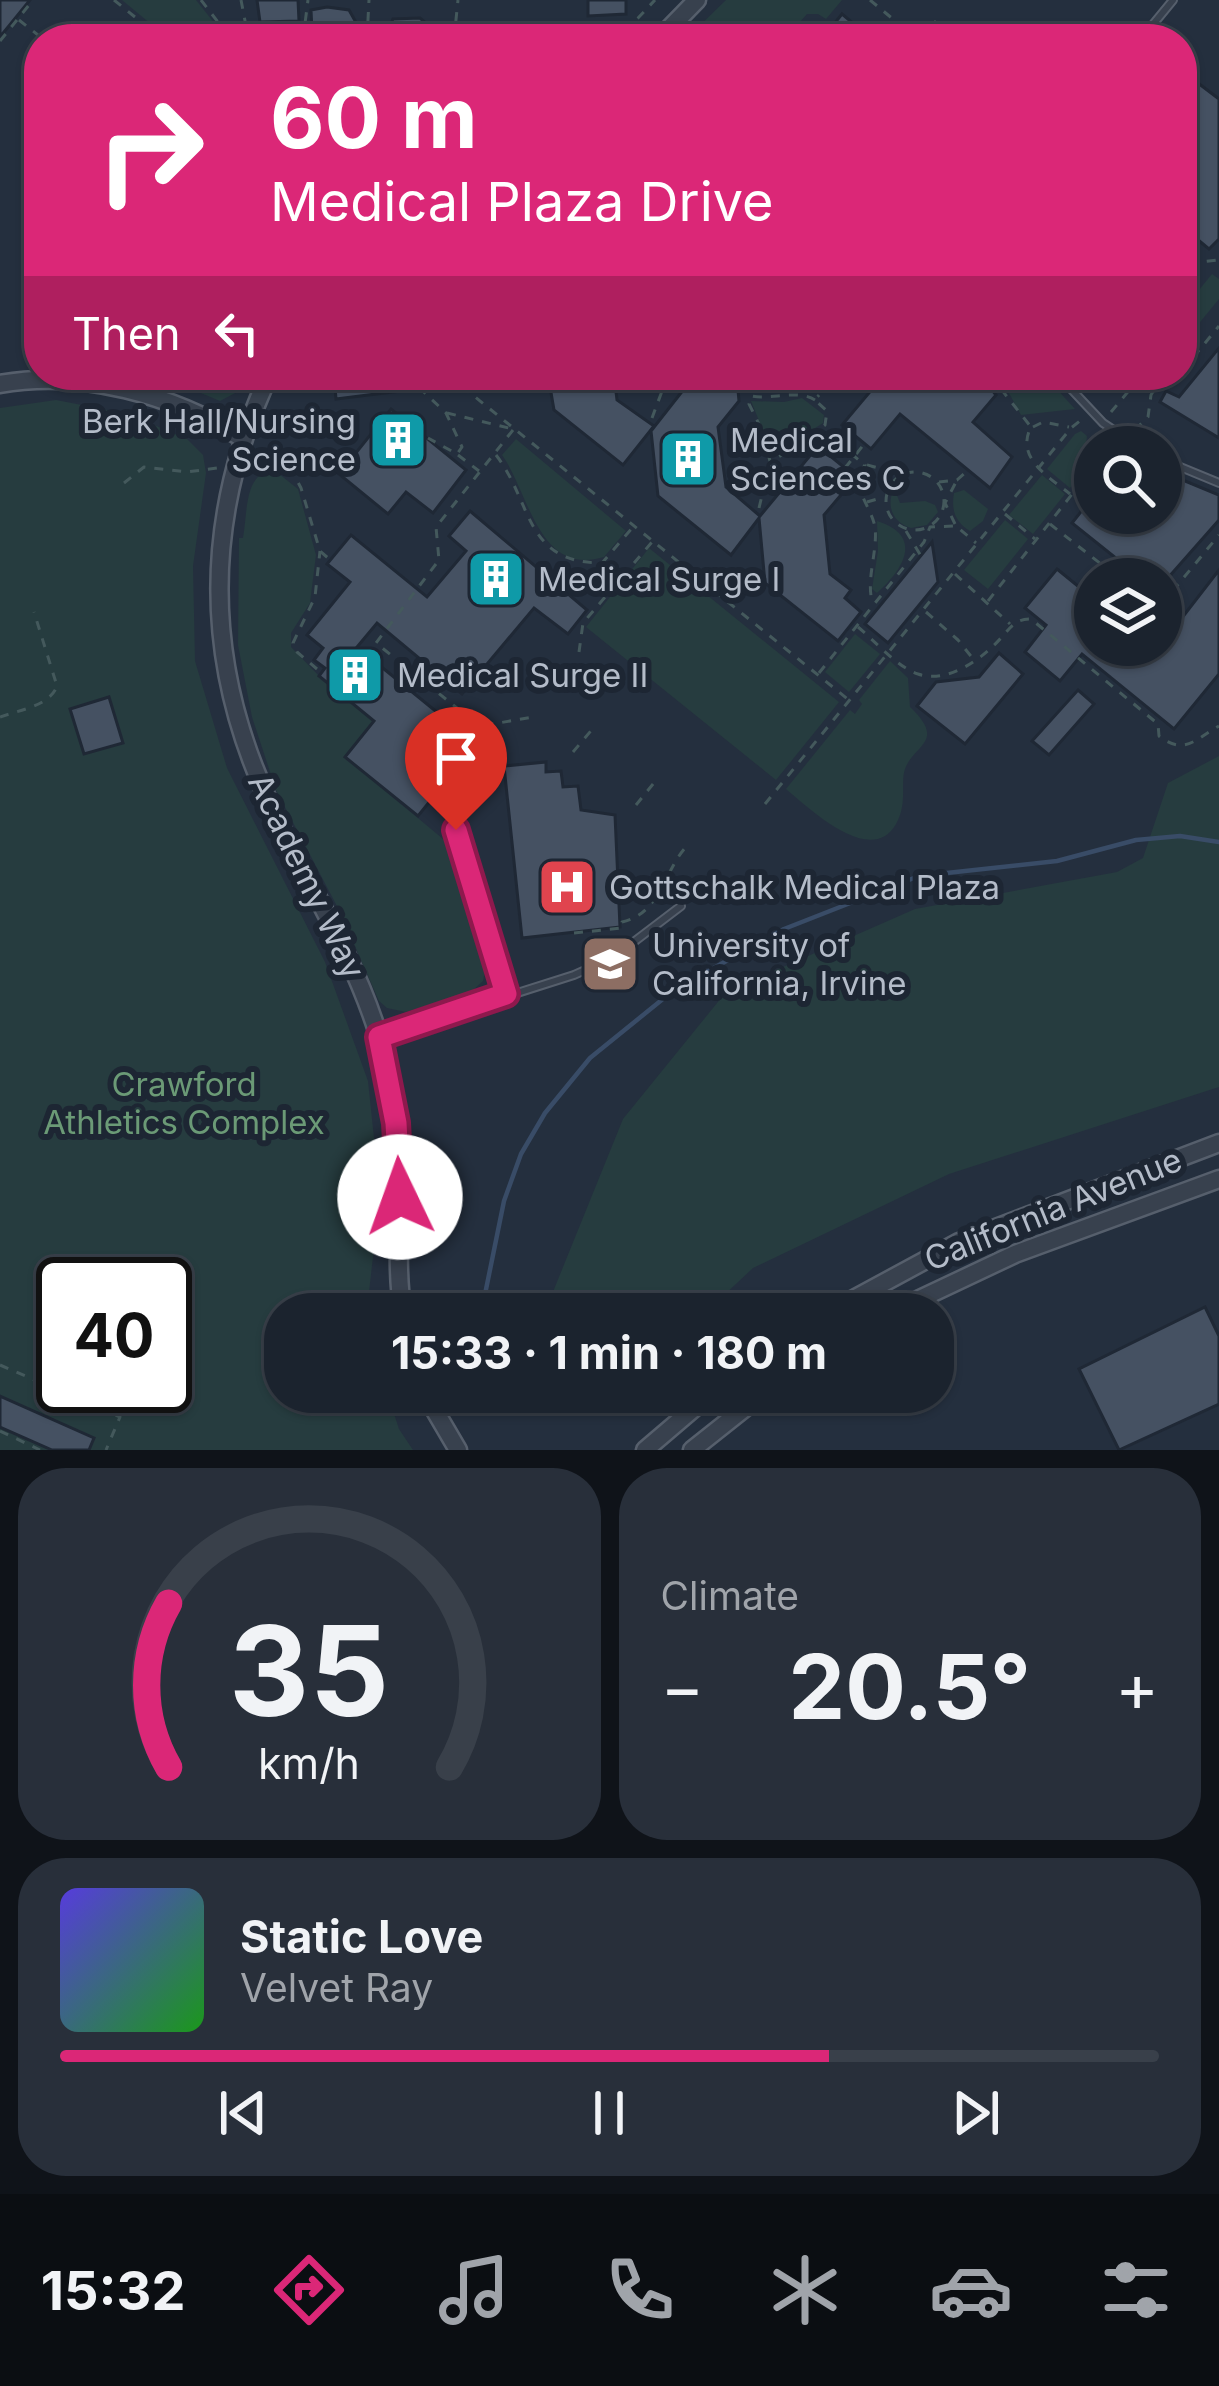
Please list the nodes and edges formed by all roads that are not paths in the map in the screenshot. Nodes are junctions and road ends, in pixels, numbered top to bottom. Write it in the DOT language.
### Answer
graph roads {
  1 [pos="697,0"];
  2 [pos="1173,0"];
  3 [pos="674,24"];
  4 [pos="1154,24"];
  5 [pos="122,390"];
  6 [pos="263,390"];
  7 [pos="1071,390"];
  8 [pos="1106,426"];
  9 [pos="242,439"];
  10 [pos="1182,468"];
  11 [pos="1219,484"];
  12 [pos="456,830"];
  13 [pos="681,906"];
  14 [pos="506,994"];
  15 [pos="379,1037"];
  16 [pos="1219,1143"];
  17 [pos="1219,1179"];
  18 [pos="401,1293"];
  19 [pos="865,1293"];
  20 [pos="932,1293"];
  21 [pos="436,1413"];
  22 [pos="688,1413"];
  23 [pos="739,1413"];
  24 [pos="458,1450"];
  25 [pos="645,1450"];
  26 [pos="692,1450"];
  1 -- 3 [label="street"];
  2 -- 4 [label="lane"];
  5 -- 9 [label="street"];
  6 -- 9 [label="street, Academy Way"];
  7 -- 8 [label="lane"];
  9 -- 15 [label="street, Academy Way"];
  10 -- 11 [label="lane"];
  12 -- 14 [label="lane"];
  13 -- 14 [label="lane"];
  14 -- 15 [label="lane"];
  15 -- 18 [label="street, Academy Way"];
  16 -- 19 [label="street, California Avenue"];
  17 -- 20 [label="street, California Avenue"];
  21 -- 24 [label="street"];
  22 -- 25 [label="street"];
  23 -- 26 [label="street"];
}
